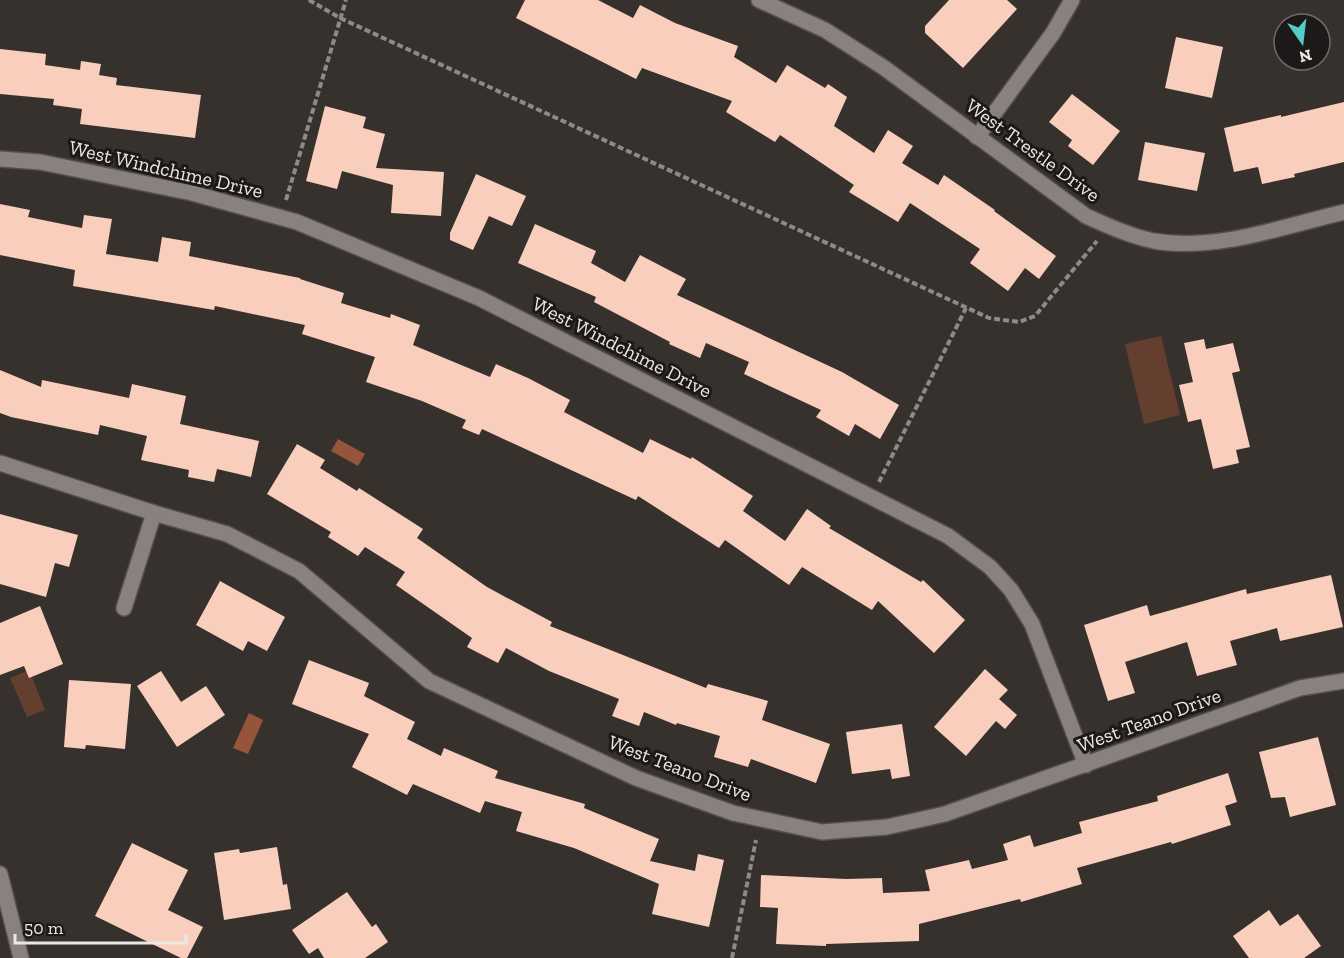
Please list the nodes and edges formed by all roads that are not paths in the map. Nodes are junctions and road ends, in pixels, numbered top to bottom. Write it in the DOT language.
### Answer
graph roads {
  1 [pos="759,0"];
  2 [pos="1072,0"];
  3 [pos="977,137"];
  4 [pos="0,159"];
  5 [pos="1344,212"];
  6 [pos="0,463"];
  7 [pos="154,513"];
  8 [pos="124,608"];
  9 [pos="1344,681"];
  10 [pos="1086,765"];
  11 [pos="0,874"];
  12 [pos="21,958"];
  1 -- 3 [label="street, West Trestle Drive"];
  2 -- 3 [label="street"];
  3 -- 5 [label="street, West Trestle Drive"];
  4 -- 10 [label="street, West Windchime Drive"];
  6 -- 7 [label="street, West Teano Drive"];
  7 -- 8 [label="street"];
  7 -- 10 [label="street, West Teano Drive"];
  9 -- 10 [label="street, West Teano Drive"];
  11 -- 12 [label="street"];
}
